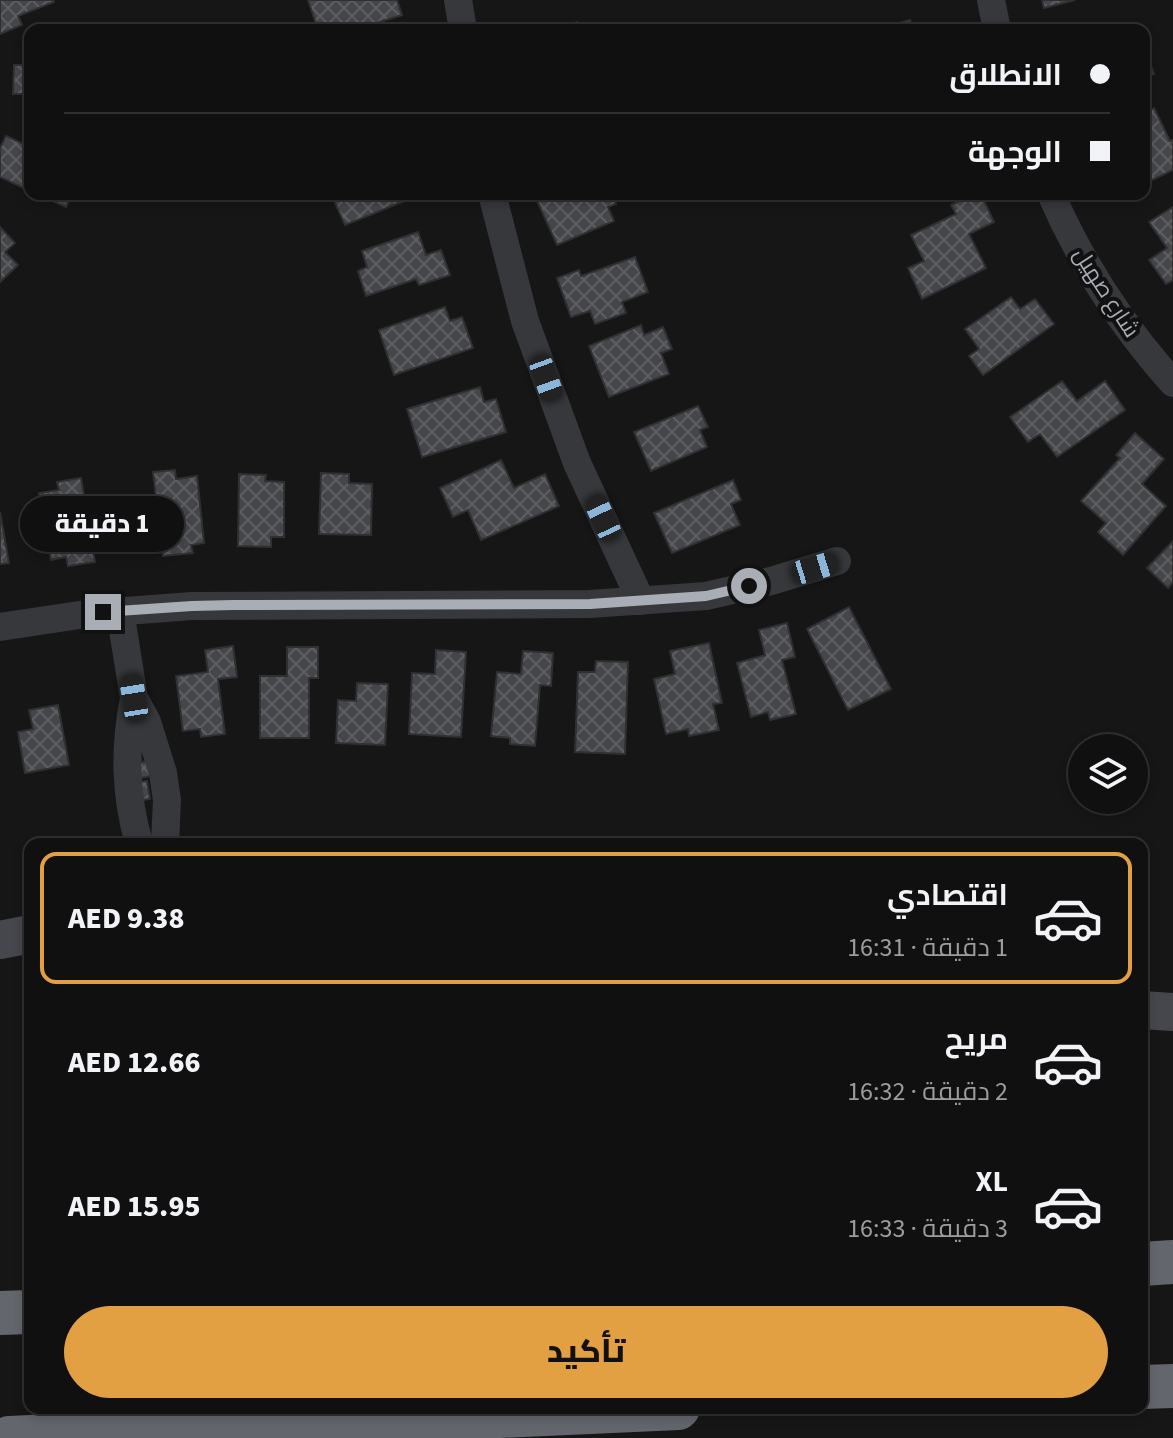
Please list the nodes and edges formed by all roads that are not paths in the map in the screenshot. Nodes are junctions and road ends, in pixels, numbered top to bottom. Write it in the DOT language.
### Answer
graph roads {
  1 [pos="458,0"];
  2 [pos="991,0"];
  3 [pos="462,24"];
  4 [pos="996,24"];
  5 [pos="494,200"];
  6 [pos="1054,200"];
  7 [pos="1163,355"];
  8 [pos="1173,383"];
  9 [pos="837,561"];
  10 [pos="641,601"];
  11 [pos="120,611"];
  12 [pos="0,627"];
  13 [pos="134,698"];
  14 [pos="156,749"];
  15 [pos="127,751"];
  16 [pos="137,838"];
  17 [pos="166,838"];
  18 [pos="24,935"];
  19 [pos="0,940"];
  20 [pos="1148,1010"];
  21 [pos="1173,1012"];
  22 [pos="1173,1262"];
  23 [pos="1148,1264"];
  24 [pos="24,1312"];
  25 [pos="0,1313"];
  26 [pos="544,1414"];
  27 [pos="9,1438"];
  1 -- 3 [label="street"];
  2 -- 4 [label="street"];
  5 -- 10 [label="street"];
  6 -- 7 [label="street, شارع صهيل"];
  7 -- 8 [label="street, شارع صهيل"];
  9 -- 10 [label="street"];
  10 -- 11 [label="street"];
  11 -- 12 [label="street"];
  11 -- 13 [label="street"];
  13 -- 14 [label="street"];
  13 -- 15 [label="street"];
  14 -- 15 [label="street"];
  14 -- 17 [label="street"];
  15 -- 16 [label="street"];
  18 -- 19 [label="street"];
  20 -- 21 [label="street"];
  22 -- 23 [label="highway"];
  24 -- 25 [label="highway"];
  26 -- 27 [label="highway"];
}
